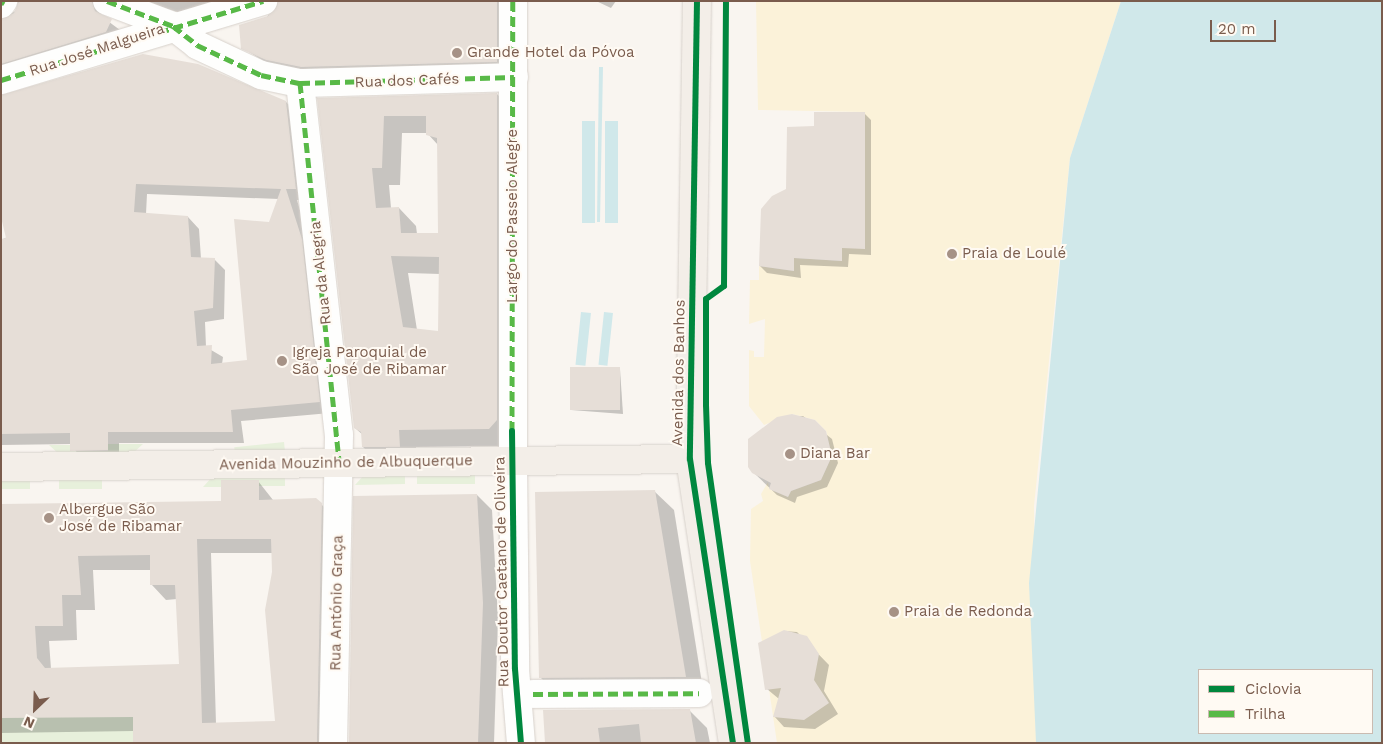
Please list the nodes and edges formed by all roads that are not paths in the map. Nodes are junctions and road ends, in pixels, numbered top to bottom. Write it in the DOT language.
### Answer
graph roads {
  1 [pos="107,1"];
  2 [pos="263,1"];
  3 [pos="513,1"];
  4 [pos="697,1"];
  5 [pos="173,26"];
  6 [pos="514,77"];
  7 [pos="1,80"];
  8 [pos="300,83"];
  9 [pos="512,431"];
  10 [pos="690,459"];
  11 [pos="512,461"];
  12 [pos="339,463"];
  13 [pos="1,467"];
  14 [pos="699,693"];
  15 [pos="533,694"];
  16 [pos="333,743"];
  17 [pos="521,743"];
  18 [pos="733,743"];
  1 -- 5 [label="street"];
  2 -- 5 [label="street"];
  3 -- 6 [label="street, Largo do Passeio Alegre"];
  4 -- 10 [label="main road, Avenida dos Banhos"];
  5 -- 7 [label="street, Rua José Malgueira"];
  5 -- 8 [label="street, Rua José Malgueira"];
  6 -- 8 [label="street, Rua dos Cafés"];
  6 -- 9 [label="street, Largo do Passeio Alegre"];
  8 -- 12 [label="street, Rua da Alegria"];
  9 -- 11 [label="street, Rua Doutor Caetano de Oliveira"];
  10 -- 11 [label="main road, Avenida Mouzinho de Albuquerque"];
  10 -- 18 [label="main road, Avenida dos Banhos"];
  11 -- 12 [label="main road, Avenida Mouzinho de Albuquerque"];
  11 -- 17 [label="street, Rua Doutor Caetano de Oliveira"];
  12 -- 13 [label="main road, Avenida Mouzinho de Albuquerque"];
  12 -- 16 [label="street, Rua António Graça"];
  14 -- 15 [label="street"];
}
